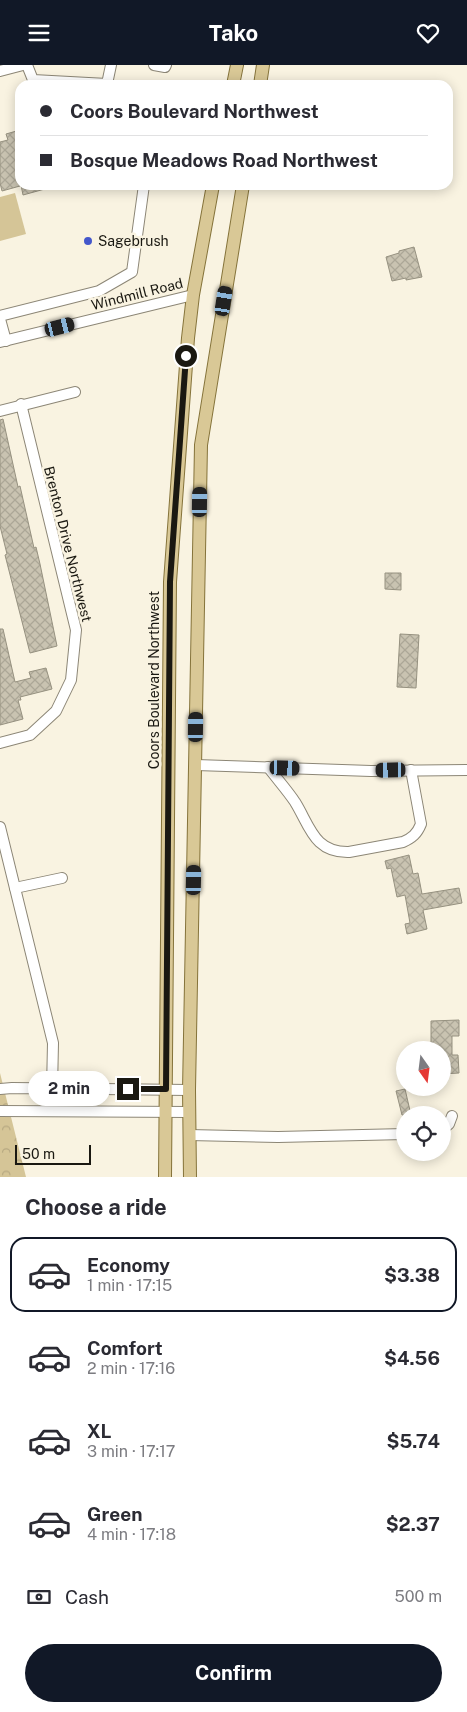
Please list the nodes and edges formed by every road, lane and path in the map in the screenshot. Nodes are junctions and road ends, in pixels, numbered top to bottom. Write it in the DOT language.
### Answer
graph roads {
  1 [pos="23,65"];
  2 [pos="27,65"];
  3 [pos="111,65"];
  4 [pos="154,65"];
  5 [pos="166,65"];
  6 [pos="237,65"];
  7 [pos="263,65"];
  8 [pos="0,71"];
  9 [pos="32,80"];
  10 [pos="109,80"];
  11 [pos="234,80"];
  12 [pos="261,80"];
  13 [pos="143,190"];
  14 [pos="212,190"];
  15 [pos="242,190"];
  16 [pos="193,295"];
  17 [pos="0,317"];
  18 [pos="3,342"];
  19 [pos="75,392"];
  20 [pos="20,404"];
  21 [pos="0,411"];
  22 [pos="0,743"];
  23 [pos="196,765"];
  24 [pos="268,767"];
  25 [pos="411,770"];
  26 [pos="467,770"];
  27 [pos="0,827"];
  28 [pos="62,878"];
  29 [pos="15,889"];
  30 [pos="0,1089"];
  31 [pos="52,1089"];
  32 [pos="166,1089"];
  33 [pos="189,1090"];
  34 [pos="0,1111"];
  35 [pos="166,1111"];
  36 [pos="189,1112"];
  37 [pos="396,1134"];
  38 [pos="189,1135"];
  39 [pos="165,1177"];
  40 [pos="190,1177"];
  1 -- 8 [label="street"];
  2 -- 9 [label="street"];
  3 -- 10 [label="street"];
  4 -- 5 [label="street"];
  6 -- 11 [label="main road"];
  7 -- 12 [label="main road"];
  13 -- 17 [label="street"];
  14 -- 16 [label="main road, Coors Boulevard Northwest"];
  15 -- 23 [label="main road"];
  16 -- 18 [label="street, Windmill Road"];
  16 -- 32 [label="main road, Coors Boulevard Northwest"];
  17 -- 18 [label="street"];
  19 -- 20 [label="street"];
  20 -- 21 [label="street"];
  20 -- 22 [label="street, Brenton Drive Northwest"];
  23 -- 24 [label="street"];
  23 -- 33 [label="main road"];
  24 -- 25 [label="street"];
  24 -- 25 [label="street"];
  25 -- 26 [label="street"];
  27 -- 29 [label="street"];
  28 -- 29 [label="street"];
  29 -- 31 [label="street"];
  30 -- 31 [label="street"];
  31 -- 32 [label="street"];
  32 -- 33 [label="street"];
  32 -- 35 [label="main road, Coors Boulevard Northwest"];
  33 -- 36 [label="main road"];
  34 -- 35 [label="street"];
  35 -- 36 [label="street"];
  35 -- 39 [label="main road, Coors Boulevard Northwest"];
  36 -- 38 [label="main road"];
  37 -- 38 [label="street"];
  38 -- 40 [label="main road"];
}
